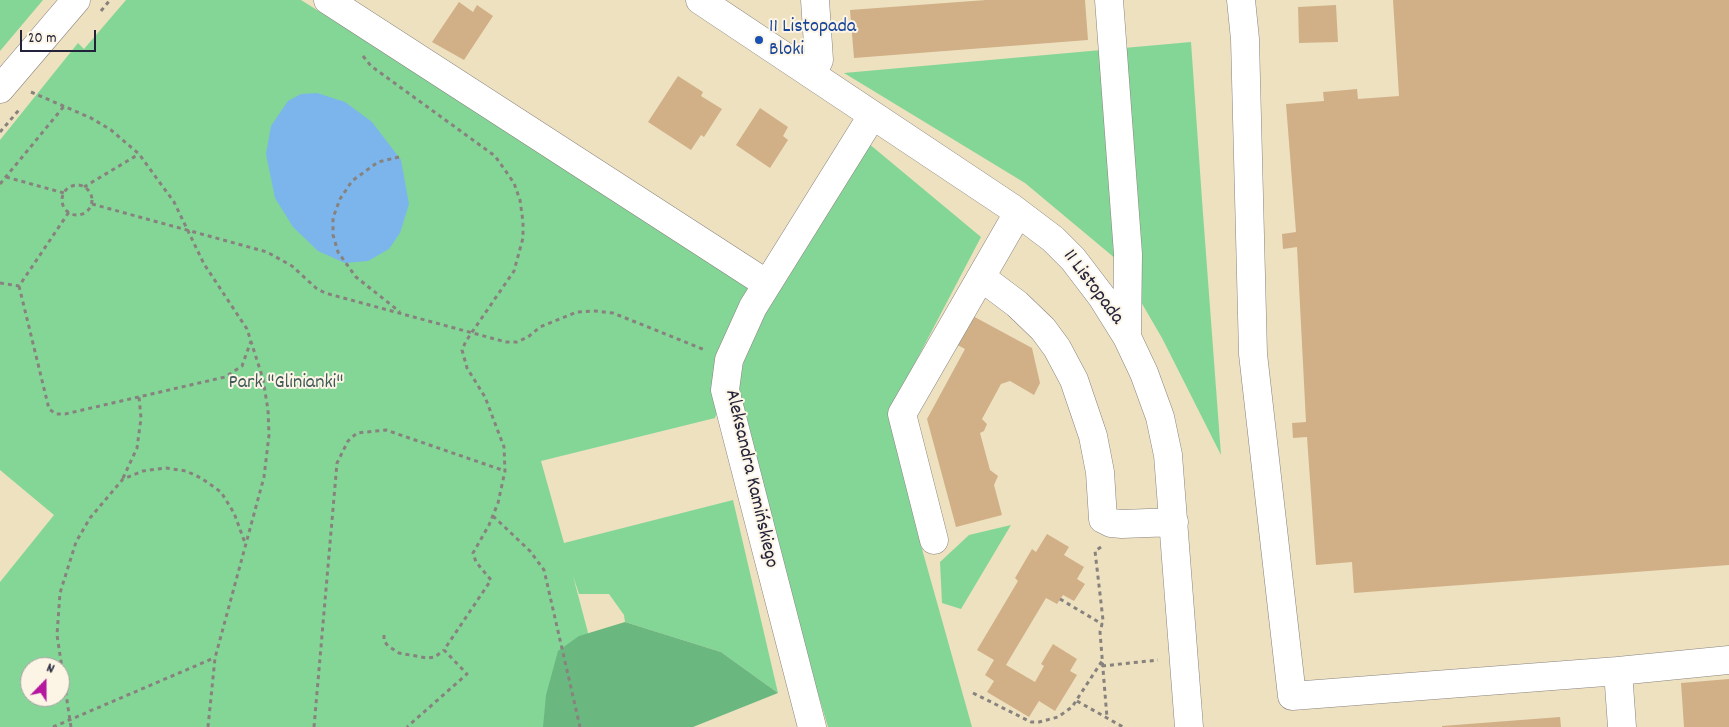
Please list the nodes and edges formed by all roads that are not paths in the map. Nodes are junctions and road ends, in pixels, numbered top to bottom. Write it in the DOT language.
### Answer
graph roads {
  1 [pos="76,0"];
  2 [pos="328,0"];
  3 [pos="700,0"];
  4 [pos="815,0"];
  5 [pos="1109,0"];
  6 [pos="1241,0"];
  7 [pos="812,74"];
  8 [pos="5,82"];
  9 [pos="872,116"];
  10 [pos="1018,213"];
  11 [pos="981,277"];
  12 [pos="767,284"];
  13 [pos="1127,337"];
  14 [pos="1174,522"];
  15 [pos="934,540"];
  16 [pos="1729,660"];
  17 [pos="1618,672"];
  18 [pos="812,727"];
  19 [pos="1189,727"];
  20 [pos="1622,727"];
  1 -- 8 [label="street"];
  2 -- 12 [label="street"];
  3 -- 7 [label="street, 11 Listopada"];
  4 -- 7 [label="street"];
  5 -- 13 [label="street"];
  6 -- 17 [label="street"];
  7 -- 9 [label="street, 11 Listopada"];
  9 -- 10 [label="street, 11 Listopada"];
  9 -- 12 [label="street, Aleksandra Kamińskiego"];
  10 -- 11 [label="street"];
  10 -- 13 [label="street, 11 Listopada"];
  11 -- 14 [label="street"];
  11 -- 15 [label="street"];
  12 -- 18 [label="street, Aleksandra Kamińskiego"];
  13 -- 14 [label="street, 11 Listopada"];
  14 -- 19 [label="street, 11 Listopada"];
  16 -- 17 [label="street"];
  17 -- 20 [label="street"];
}
